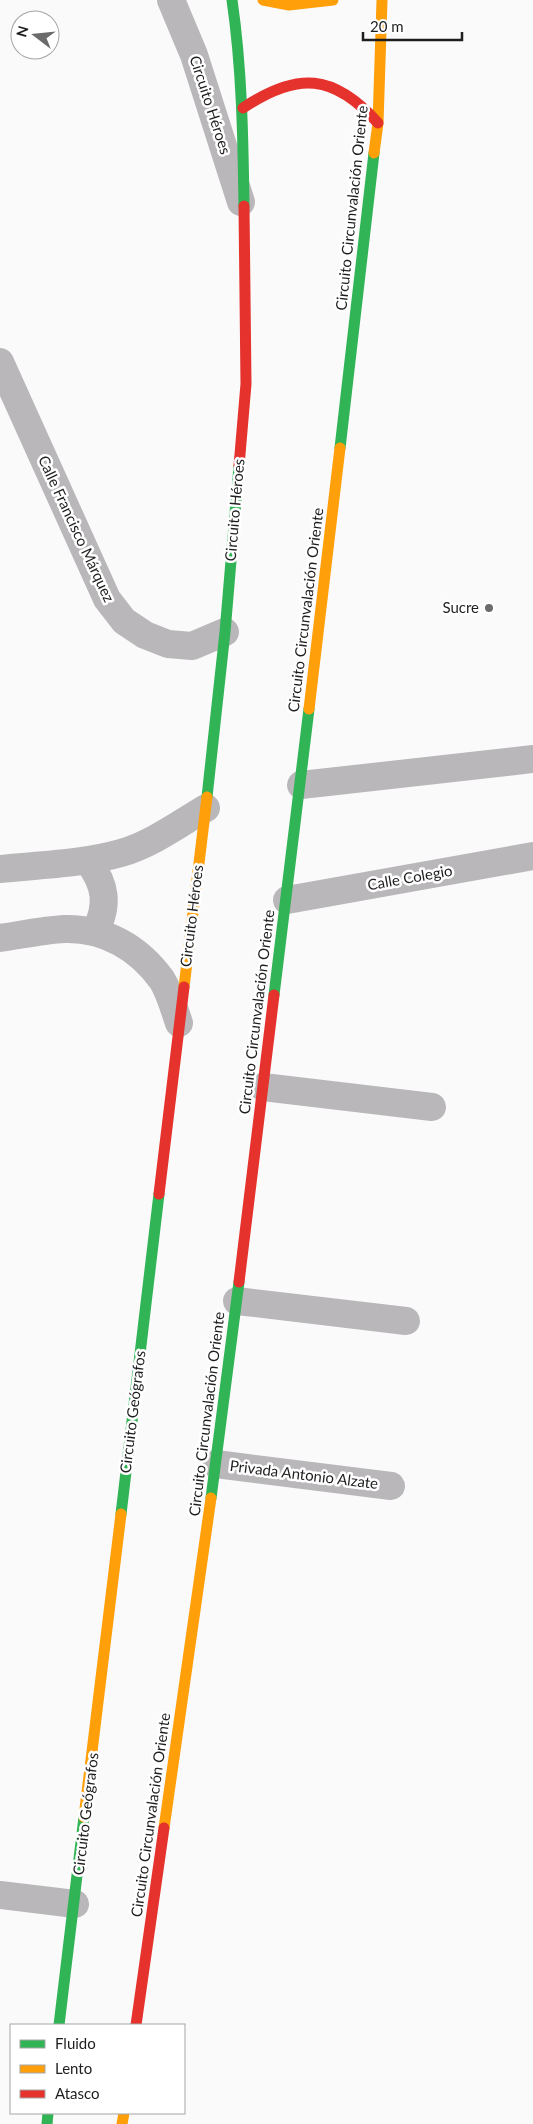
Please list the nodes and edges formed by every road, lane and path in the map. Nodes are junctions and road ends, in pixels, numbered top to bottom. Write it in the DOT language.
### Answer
graph roads {
  1 [pos="171,0"];
  2 [pos="232,0"];
  3 [pos="263,0"];
  4 [pos="333,0"];
  5 [pos="382,0"];
  6 [pos="243,108"];
  7 [pos="378,123"];
  8 [pos="244,211"];
  9 [pos="0,362"];
  10 [pos="225,632"];
  11 [pos="533,759"];
  12 [pos="301,785"];
  13 [pos="206,808"];
  14 [pos="533,856"];
  15 [pos="88,860"];
  16 [pos="0,869"];
  17 [pos="287,900"];
  18 [pos="95,932"];
  19 [pos="0,938"];
  20 [pos="179,1023"];
  21 [pos="263,1088"];
  22 [pos="432,1107"];
  23 [pos="236,1301"];
  24 [pos="406,1321"];
  25 [pos="216,1464"];
  26 [pos="391,1486"];
  27 [pos="0,1895"];
  28 [pos="75,1904"];
  29 [pos="60,2024"];
  30 [pos="136,2024"];
  1 -- 8 [label="street, Circuito Héroes"];
  2 -- 6 [label="main road, Circuito Héroes"];
  3 -- 4 [label="main road"];
  5 -- 7 [label="main road, Circuito Circunvalación Oriente"];
  6 -- 7 [label="main road"];
  6 -- 8 [label="main road, Circuito Héroes"];
  7 -- 12 [label="main road, Circuito Circunvalación Oriente"];
  8 -- 10 [label="main road, Circuito Héroes"];
  9 -- 10 [label="street, Calle Francisco Márquez"];
  10 -- 13 [label="main road, Circuito Héroes"];
  11 -- 12 [label="street"];
  12 -- 17 [label="main road, Circuito Circunvalación Oriente"];
  13 -- 15 [label="street"];
  13 -- 20 [label="main road, Circuito Héroes"];
  14 -- 17 [label="street, Calle Colegio"];
  15 -- 16 [label="street"];
  15 -- 18 [label="street"];
  17 -- 21 [label="main road, Circuito Circunvalación Oriente"];
  18 -- 19 [label="street, Circuito Geógrafos"];
  18 -- 20 [label="street, Circuito Geógrafos"];
  20 -- 28 [label="main road, Circuito Geógrafos"];
  21 -- 22 [label="street"];
  21 -- 23 [label="main road, Circuito Circunvalación Oriente"];
  23 -- 24 [label="street"];
  23 -- 25 [label="main road, Circuito Circunvalación Oriente"];
  25 -- 26 [label="street, Privada Antonio Alzate"];
  25 -- 30 [label="main road, Circuito Circunvalación Oriente"];
  27 -- 28 [label="street"];
  28 -- 29 [label="main road, Circuito Geógrafos"];
}
